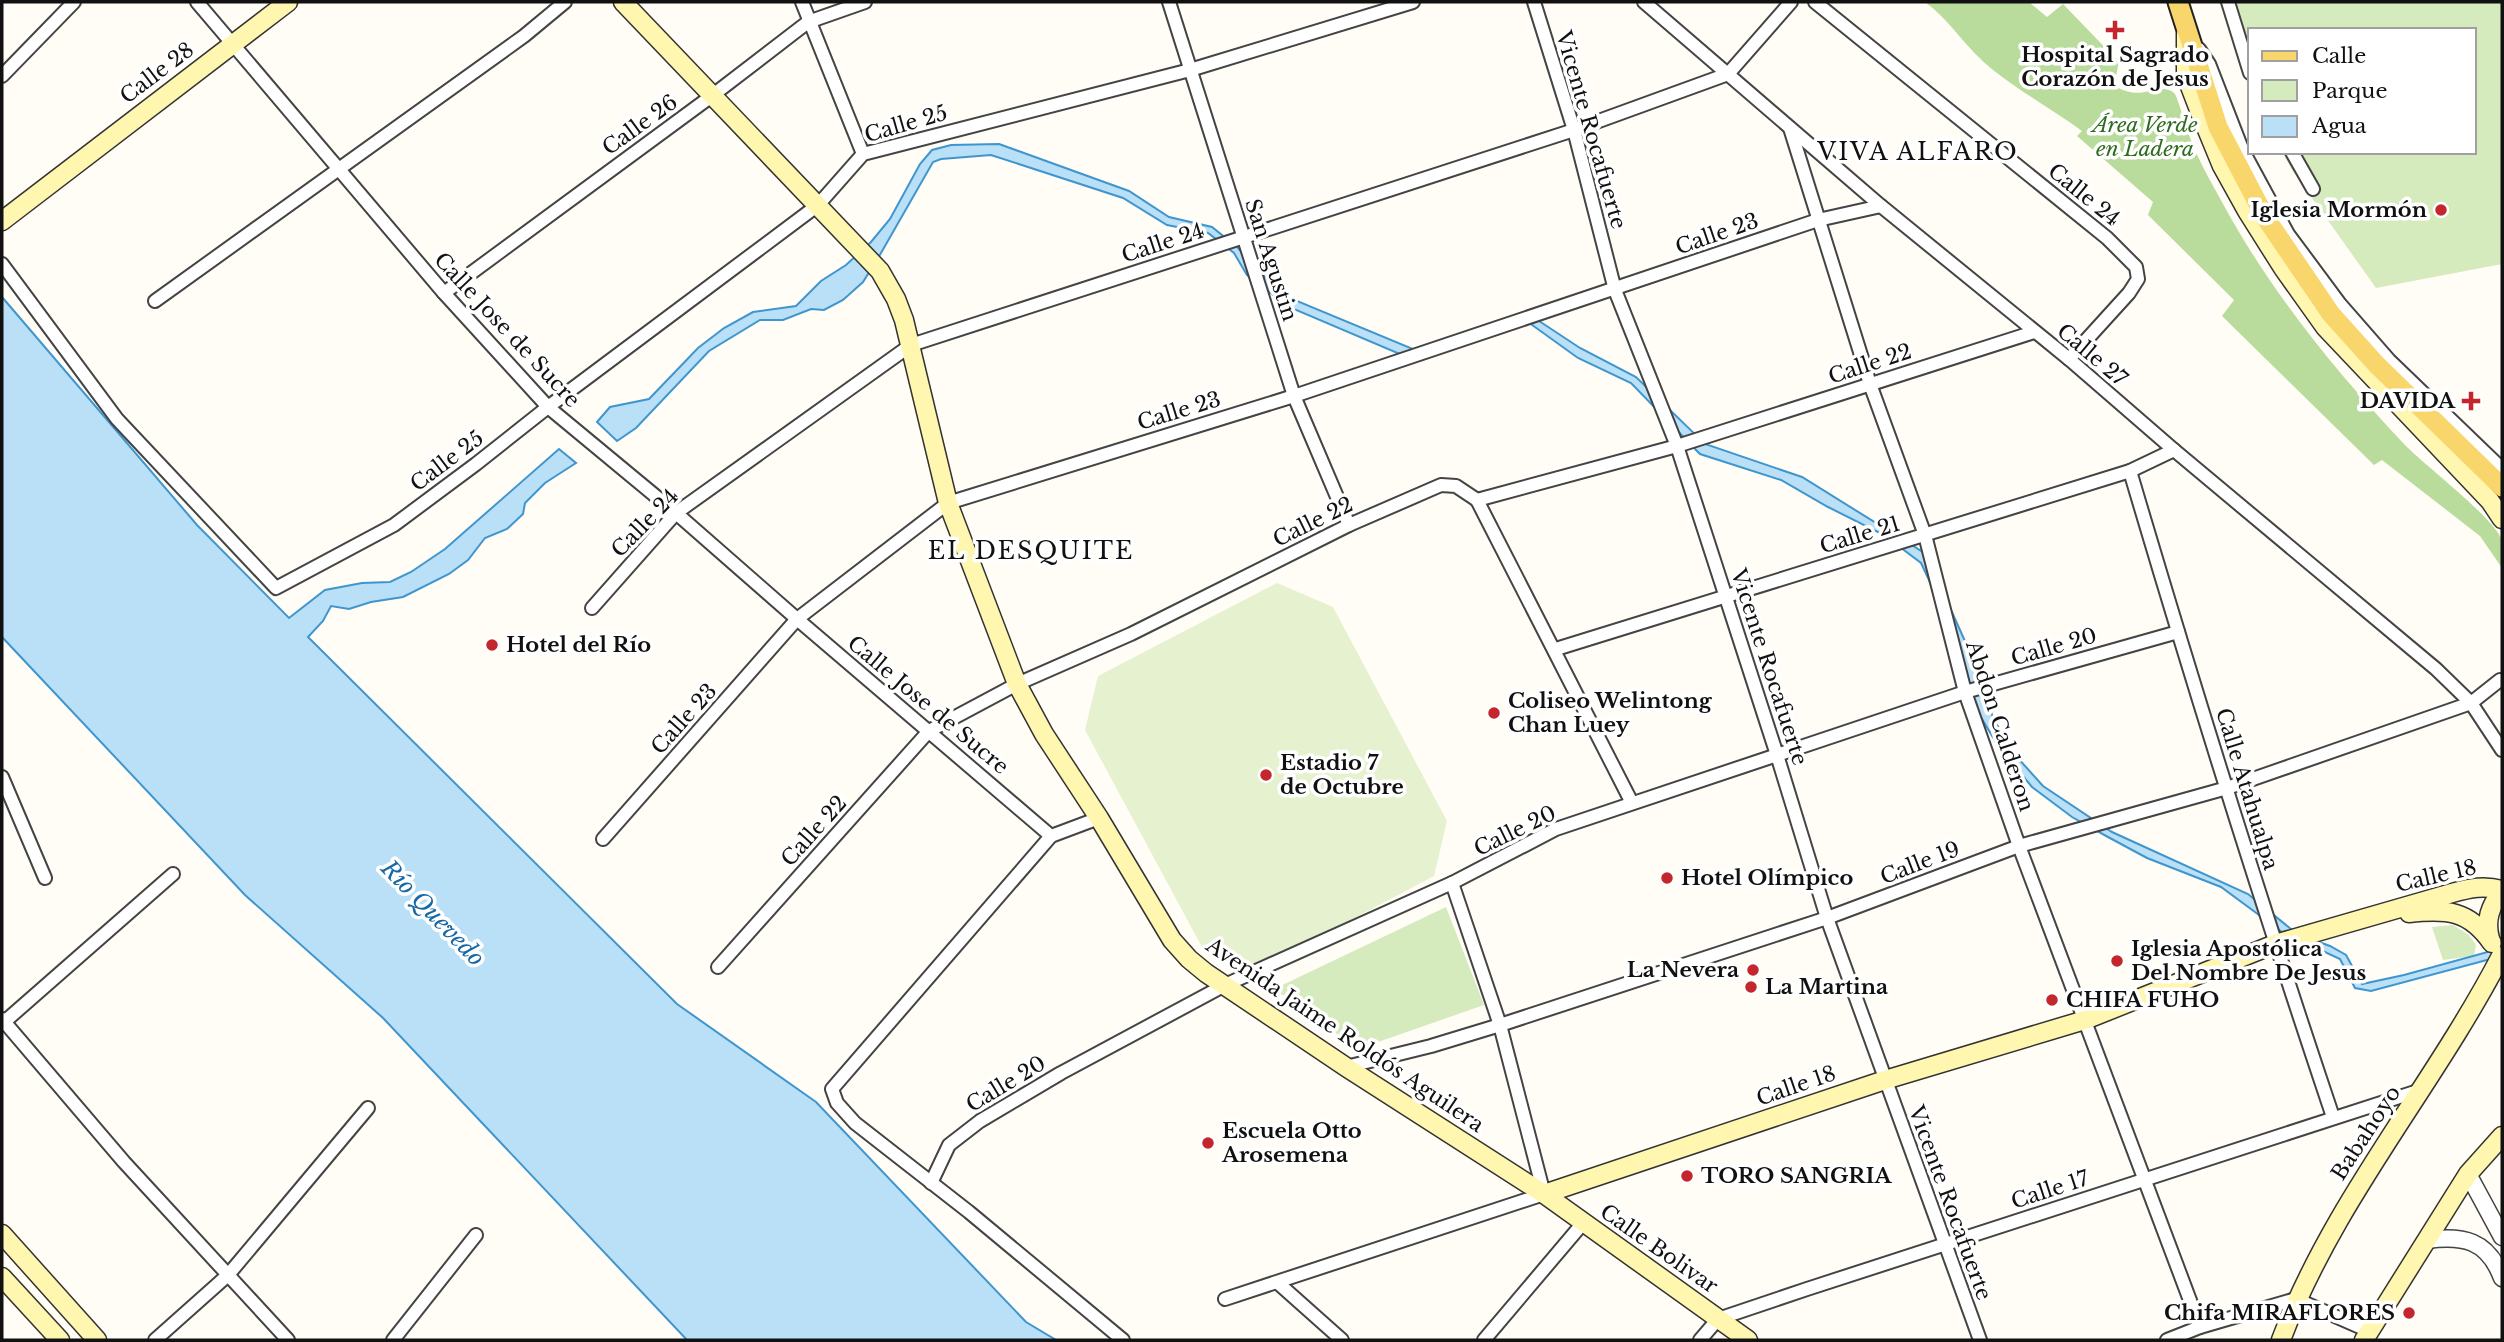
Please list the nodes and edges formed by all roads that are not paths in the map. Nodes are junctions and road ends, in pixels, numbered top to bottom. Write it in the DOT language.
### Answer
graph roads {
  1 [pos="74,2"];
  2 [pos="197,2"];
  3 [pos="288,2"];
  4 [pos="565,2"];
  5 [pos="623,2"];
  6 [pos="802,2"];
  7 [pos="865,2"];
  8 [pos="1169,2"];
  9 [pos="1413,2"];
  10 [pos="1534,2"];
  11 [pos="1644,2"];
  12 [pos="1791,2"];
  13 [pos="1815,2"];
  14 [pos="2178,2"];
  15 [pos="2228,2"];
  16 [pos="808,22"];
  17 [pos="2186,31"];
  18 [pos="232,45"];
  19 [pos="2248,67"];
  20 [pos="1190,71"];
  21 [pos="1728,74"];
  22 [pos="2,76"];
  23 [pos="713,95"];
  24 [pos="1790,128"];
  25 [pos="1574,130"];
  26 [pos="863,154"];
  27 [pos="2293,154"];
  28 [pos="337,169"];
  29 [pos="2313,189"];
  30 [pos="818,205"];
  31 [pos="1881,206"];
  32 [pos="1818,220"];
  33 [pos="2,221"];
  34 [pos="1243,237"];
  35 [pos="2,264"];
  36 [pos="1615,290"];
  37 [pos="444,293"];
  38 [pos="155,301"];
  39 [pos="2034,332"];
  40 [pos="911,345"];
  41 [pos="2069,359"];
  42 [pos="1870,384"];
  43 [pos="1294,396"];
  44 [pos="548,407"];
  45 [pos="1677,446"];
  46 [pos="2174,450"];
  47 [pos="2502,469"];
  48 [pos="2130,471"];
  49 [pos="2502,486"];
  50 [pos="1478,500"];
  51 [pos="948,503"];
  52 [pos="676,513"];
  53 [pos="2502,519"];
  54 [pos="1349,525"];
  55 [pos="1924,535"];
  56 [pos="1726,596"];
  57 [pos="592,608"];
  58 [pos="797,619"];
  59 [pos="2178,632"];
  60 [pos="1556,649"];
  61 [pos="2500,680"];
  62 [pos="1017,684"];
  63 [pos="1965,692"];
  64 [pos="2471,703"];
  65 [pos="929,731"];
  66 [pos="2502,750"];
  67 [pos="1777,755"];
  68 [pos="2,777"];
  69 [pos="2227,788"];
  70 [pos="1632,803"];
  71 [pos="1099,818"];
  72 [pos="1051,836"];
  73 [pos="603,839"];
  74 [pos="2019,846"];
  75 [pos="173,874"];
  76 [pos="45,878"];
  77 [pos="1452,883"];
  78 [pos="2502,890"];
  79 [pos="2381,914"];
  80 [pos="1826,918"];
  81 [pos="2275,944"];
  82 [pos="2498,952"];
  83 [pos="718,967"];
  84 [pos="1225,985"];
  85 [pos="2085,1020"];
  86 [pos="3,1022"];
  87 [pos="1500,1025"];
  88 [pos="1346,1067"];
  89 [pos="1885,1080"];
  90 [pos="2421,1090"];
  91 [pos="368,1108"];
  92 [pos="2333,1117"];
  93 [pos="2502,1120"];
  94 [pos="2500,1138"];
  95 [pos="2468,1174"];
  96 [pos="2145,1179"];
  97 [pos="931,1183"];
  98 [pos="1544,1194"];
  99 [pos="1583,1223"];
  100 [pos="2,1234"];
  101 [pos="476,1235"];
  102 [pos="2502,1237"];
  103 [pos="2427,1240"];
  104 [pos="1946,1244"];
  105 [pos="2502,1274"];
  106 [pos="228,1275"];
  107 [pos="2,1278"];
  108 [pos="1278,1283"];
  109 [pos="1225,1299"];
  110 [pos="2297,1299"];
  111 [pos="1718,1319"];
  112 [pos="2200,1327"];
  113 [pos="2366,1336"];
  114 [pos="60,1340"];
  115 [pos="97,1340"];
  116 [pos="155,1340"];
  117 [pos="288,1340"];
  118 [pos="393,1340"];
  119 [pos="1123,1340"];
  120 [pos="1342,1340"];
  121 [pos="1484,1340"];
  122 [pos="1700,1340"];
  123 [pos="1748,1340"];
  124 [pos="1980,1340"];
  125 [pos="2167,1340"];
  126 [pos="2281,1340"];
  1 -- 22 [label="street"];
  2 -- 18 [label="street, Calle Jose de Sucre"];
  3 -- 18 [label="main road, Calle 28"];
  4 -- 28 [label="street"];
  5 -- 23 [label="main road, Avenida Jaime Roldós Aguilera"];
  6 -- 16 [label="street"];
  7 -- 16 [label="street, Calle 26"];
  8 -- 20 [label="street, San Agustin"];
  9 -- 20 [label="street, Calle 25"];
  10 -- 25 [label="street, Vicente Rocafuerte"];
  11 -- 21 [label="street, Calle 27"];
  12 -- 21 [label="street, Calle 24"];
  13 -- 41 [label="street, Calle 24"];
  14 -- 17 [label="main road"];
  15 -- 19 [label="street"];
  16 -- 23 [label="street, Calle 26"];
  16 -- 26 [label="street"];
  17 -- 47 [label="street"];
  17 -- 49 [label="main road"];
  17 -- 53 [label="main road"];
  18 -- 28 [label="street, Calle Jose de Sucre"];
  18 -- 33 [label="main road, Calle 28"];
  20 -- 26 [label="street, Calle 25"];
  20 -- 34 [label="street, San Agustin"];
  21 -- 24 [label="street, Calle 27"];
  21 -- 25 [label="street, Calle 24"];
  23 -- 30 [label="main road, Avenida Jaime Roldós Aguilera"];
  23 -- 37 [label="street, Calle 26"];
  24 -- 31 [label="street, Calle 27"];
  24 -- 32 [label="street, Abdon Calderon"];
  25 -- 34 [label="street, Calle 24"];
  25 -- 36 [label="street, Vicente Rocafuerte"];
  26 -- 30 [label="street, Calle 25"];
  27 -- 29 [label="street"];
  28 -- 37 [label="street, Calle Jose de Sucre"];
  28 -- 38 [label="street"];
  30 -- 40 [label="main road, Avenida Jaime Roldós Aguilera"];
  30 -- 44 [label="street, Calle 25"];
  31 -- 32 [label="street, Calle 23"];
  31 -- 39 [label="street, Calle 27"];
  32 -- 36 [label="street, Calle 23"];
  32 -- 42 [label="street, Abdon Calderon"];
  34 -- 40 [label="street, Calle 24"];
  34 -- 43 [label="street, San Agustin"];
  35 -- 44 [label="street, Calle 25"];
  36 -- 43 [label="street, Calle 23"];
  36 -- 45 [label="street, Vicente Rocafuerte"];
  37 -- 44 [label="street, Calle Jose de Sucre"];
  39 -- 41 [label="street, Calle 27"];
  39 -- 42 [label="street, Calle 22"];
  40 -- 51 [label="main road, Avenida Jaime Roldós Aguilera"];
  40 -- 52 [label="street, Calle 24"];
  41 -- 46 [label="street, Calle 27"];
  42 -- 45 [label="street, Calle 22"];
  42 -- 55 [label="street, Abdon Calderon"];
  43 -- 51 [label="street, Calle 23"];
  43 -- 54 [label="street, San Agustin"];
  44 -- 52 [label="street, Calle Jose de Sucre"];
  45 -- 50 [label="street, Calle 22"];
  45 -- 56 [label="street, Vicente Rocafuerte"];
  46 -- 48 [label="street, Calle 21"];
  46 -- 64 [label="street, Calle 27"];
  48 -- 55 [label="street, Calle 21"];
  48 -- 59 [label="street, Calle Atahualpa"];
  50 -- 54 [label="street, Calle 22"];
  50 -- 60 [label="street"];
  51 -- 58 [label="street, Calle 23"];
  51 -- 62 [label="main road, Avenida Jaime Roldós Aguilera"];
  52 -- 57 [label="street, Calle 24"];
  52 -- 58 [label="street, Calle Jose de Sucre"];
  54 -- 62 [label="street, Calle 22"];
  55 -- 56 [label="street, Calle 21"];
  55 -- 63 [label="street, Abdon Calderon"];
  56 -- 60 [label="street, Calle 21"];
  56 -- 67 [label="street, Vicente Rocafuerte"];
  58 -- 65 [label="street, Calle Jose de Sucre"];
  58 -- 73 [label="street, Calle 23"];
  59 -- 63 [label="street, Calle 20"];
  59 -- 69 [label="street, Calle Atahualpa"];
  60 -- 70 [label="street"];
  61 -- 64 [label="street, Calle 19"];
  62 -- 65 [label="street, Calle 22"];
  62 -- 71 [label="main road, Avenida Jaime Roldós Aguilera"];
  63 -- 67 [label="street, Calle 20"];
  63 -- 74 [label="street, Abdon Calderon"];
  64 -- 66 [label="street, Calle 27"];
  64 -- 69 [label="street, Calle 19"];
  65 -- 72 [label="street, Calle Jose de Sucre"];
  65 -- 83 [label="street, Calle 22"];
  67 -- 70 [label="street, Calle 20"];
  67 -- 80 [label="street, Vicente Rocafuerte"];
  68 -- 76 [label="street"];
  69 -- 74 [label="street, Calle 19"];
  69 -- 81 [label="street, Calle Atahualpa"];
  70 -- 77 [label="street, Calle 20"];
  71 -- 72 [label="street"];
  71 -- 84 [label="main road, Avenida Jaime Roldós Aguilera"];
  72 -- 97 [label="street"];
  74 -- 80 [label="street, Calle 19"];
  74 -- 85 [label="street, Abdon Calderon"];
  75 -- 86 [label="street"];
  77 -- 84 [label="street, Calle 20"];
  77 -- 87 [label="street"];
  78 -- 79 [label="main road, Calle 18"];
  78 -- 82 [label="main road"];
  79 -- 81 [label="main road, Calle 18"];
  79 -- 82 [label="main road, Calle 18"];
  80 -- 87 [label="street, Calle 19"];
  80 -- 89 [label="street, Vicente Rocafuerte"];
  81 -- 85 [label="main road, Calle 18"];
  81 -- 92 [label="street, Calle Atahualpa"];
  82 -- 90 [label="main road, Babahoyo"];
  84 -- 88 [label="main road, Avenida Jaime Roldós Aguilera"];
  84 -- 97 [label="street, Calle 20"];
  85 -- 89 [label="main road, Calle 18"];
  85 -- 96 [label="street, Abdon Calderon"];
  86 -- 106 [label="street"];
  87 -- 88 [label="street, Calle 19"];
  87 -- 98 [label="street"];
  88 -- 98 [label="main road, Avenida Jaime Roldós Aguilera"];
  89 -- 98 [label="main road, Calle 18"];
  89 -- 104 [label="street, Vicente Rocafuerte"];
  90 -- 92 [label="street, Calle 17"];
  90 -- 110 [label="main road, Babahoyo"];
  91 -- 106 [label="street"];
  92 -- 96 [label="street, Calle 17"];
  93 -- 94 [label="main road"];
  94 -- 95 [label="main road"];
  95 -- 102 [label="street"];
  95 -- 103 [label="main road"];
  96 -- 104 [label="street, Calle 17"];
  96 -- 112 [label="street, Abdon Calderon"];
  97 -- 119 [label="street"];
  98 -- 99 [label="main road, Calle Bolivar"];
  98 -- 108 [label="street, Calle 18"];
  99 -- 111 [label="main road, Calle Bolivar"];
  99 -- 121 [label="street"];
  100 -- 115 [label="main road"];
  101 -- 118 [label="street"];
  103 -- 105 [label="street"];
  103 -- 113 [label="main road"];
  104 -- 111 [label="street, Calle 17"];
  104 -- 124 [label="street, Vicente Rocafuerte"];
  106 -- 116 [label="street"];
  106 -- 117 [label="street"];
  107 -- 114 [label="main road"];
  108 -- 109 [label="street, Calle 18"];
  108 -- 120 [label="street"];
  110 -- 112 [label="street"];
  110 -- 113 [label="street"];
  110 -- 126 [label="main road, Babahoyo"];
  111 -- 122 [label="street"];
  111 -- 123 [label="main road, Calle Bolivar"];
  112 -- 125 [label="street"];
}
